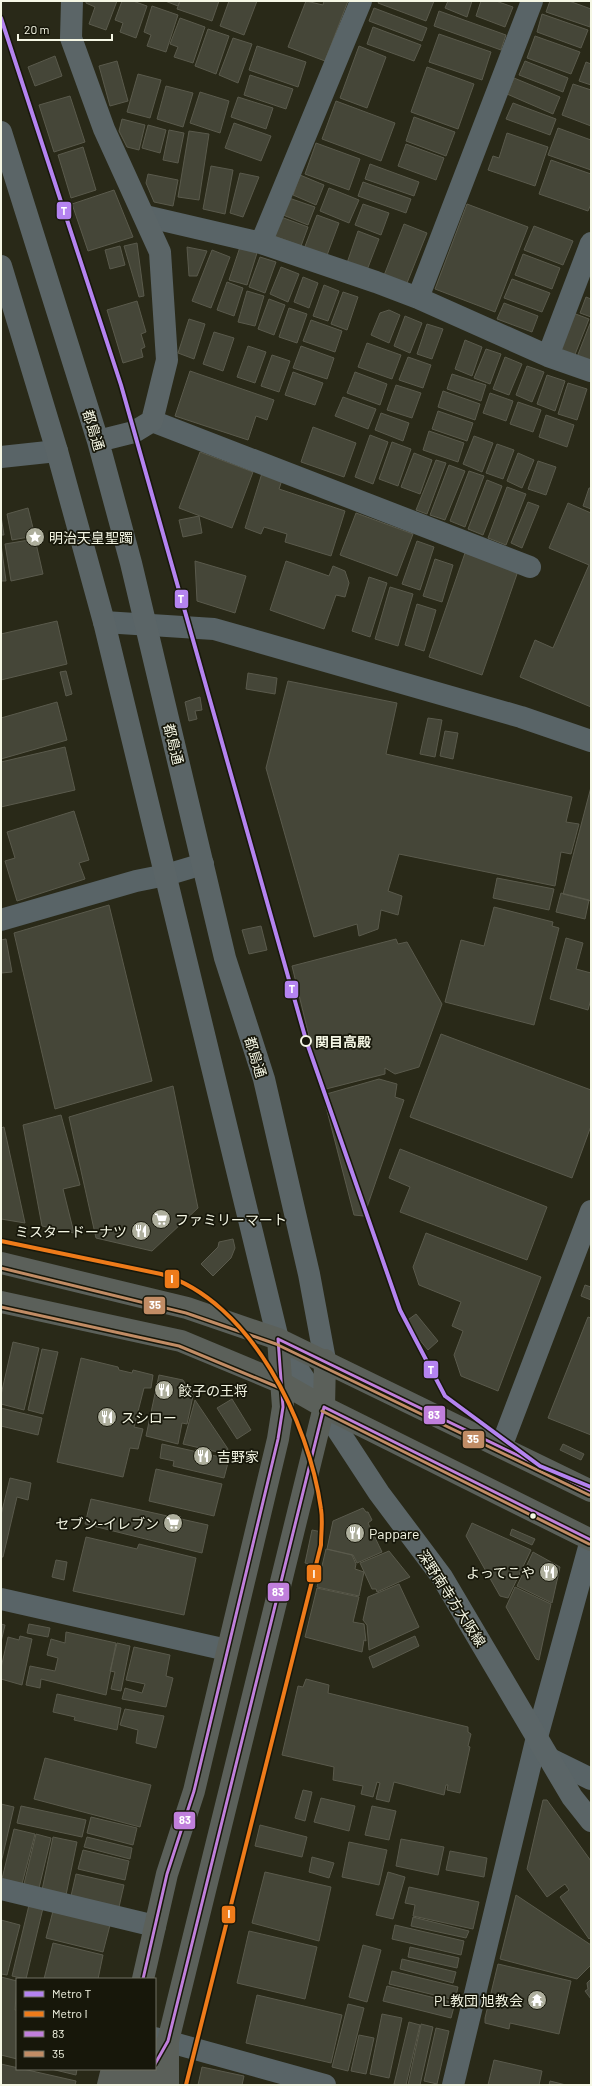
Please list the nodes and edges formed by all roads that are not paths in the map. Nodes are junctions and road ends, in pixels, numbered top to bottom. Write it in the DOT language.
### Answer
graph roads {
  1 [pos="72,1"];
  2 [pos="361,1"];
  3 [pos="532,1"];
  4 [pos="1,132"];
  5 [pos="145,216"];
  6 [pos="261,243"];
  7 [pos="591,243"];
  8 [pos="1,266"];
  9 [pos="418,298"];
  10 [pos="548,356"];
  11 [pos="591,371"];
  12 [pos="152,421"];
  13 [pos="98,441"];
  14 [pos="57,451"];
  15 [pos="1,457"];
  16 [pos="530,567"];
  17 [pos="104,622"];
  18 [pos="145,624"];
  19 [pos="591,741"];
  20 [pos="203,864"];
  21 [pos="166,875"];
  22 [pos="1,920"];
  23 [pos="591,1211"];
  24 [pos="1,1263"];
  25 [pos="1,1302"];
  26 [pos="278,1339"];
  27 [pos="325,1360"];
  28 [pos="282,1384"];
  29 [pos="324,1407"];
  30 [pos="501,1447"];
  31 [pos="591,1491"];
  32 [pos="591,1540"];
  33 [pos="1,1599"];
  34 [pos="227,1650"];
  35 [pos="537,1737"];
  36 [pos="550,1759"];
  37 [pos="591,1779"];
  38 [pos="591,1821"];
  39 [pos="1,1889"];
  40 [pos="155,1926"];
  41 [pos="143,1978"];
  42 [pos="162,2039"];
  43 [pos="156,2060"];
  44 [pos="112,2070"];
  45 [pos="132,2070"];
  46 [pos="152,2070"];
  47 [pos="108,2085"];
  48 [pos="130,2085"];
  49 [pos="146,2085"];
  50 [pos="168,2085"];
  51 [pos="325,2085"];
  52 [pos="453,2085"];
  1 -- 5 [label="street"];
  2 -- 6 [label="street"];
  3 -- 9 [label="street"];
  4 -- 13 [label="street, 都島通"];
  5 -- 6 [label="street"];
  5 -- 12 [label="street"];
  6 -- 9 [label="street"];
  7 -- 10 [label="street"];
  8 -- 14 [label="street"];
  9 -- 10 [label="street"];
  10 -- 11 [label="street"];
  12 -- 13 [label="street"];
  12 -- 16 [label="street"];
  13 -- 18 [label="street, 都島通"];
  14 -- 15 [label="street"];
  14 -- 17 [label="street"];
  17 -- 18 [label="street"];
  17 -- 21 [label="street"];
  18 -- 19 [label="street"];
  18 -- 20 [label="street, 都島通"];
  20 -- 21 [label="street"];
  20 -- 27 [label="street, 都島通"];
  21 -- 22 [label="street"];
  21 -- 26 [label="street"];
  23 -- 30 [label="street"];
  24 -- 26 [label="highway"];
  25 -- 28 [label="highway"];
  26 -- 27 [label="highway"];
  26 -- 28 [label="highway"];
  26 -- 29 [label="street, 深野南寺方大阪線"];
  27 -- 29 [label="highway"];
  27 -- 30 [label="highway"];
  28 -- 29 [label="highway"];
  28 -- 34 [label="highway"];
  29 -- 32 [label="highway"];
  29 -- 35 [label="street, 深野南寺方大阪線"];
  29 -- 42 [label="highway"];
  30 -- 31 [label="highway"];
  32 -- 35 [label="street"];
  33 -- 34 [label="street"];
  34 -- 40 [label="highway"];
  35 -- 36 [label="street, 深野南寺方大阪線"];
  35 -- 52 [label="street"];
  36 -- 37 [label="street"];
  36 -- 38 [label="street, 深野南寺方大阪線"];
  39 -- 40 [label="street"];
  40 -- 41 [label="highway"];
  42 -- 43 [label="highway"];
  42 -- 50 [label="highway"];
  42 -- 51 [label="street"];
  44 -- 47 [label="highway"];
  45 -- 48 [label="highway"];
  46 -- 49 [label="highway"];
}
